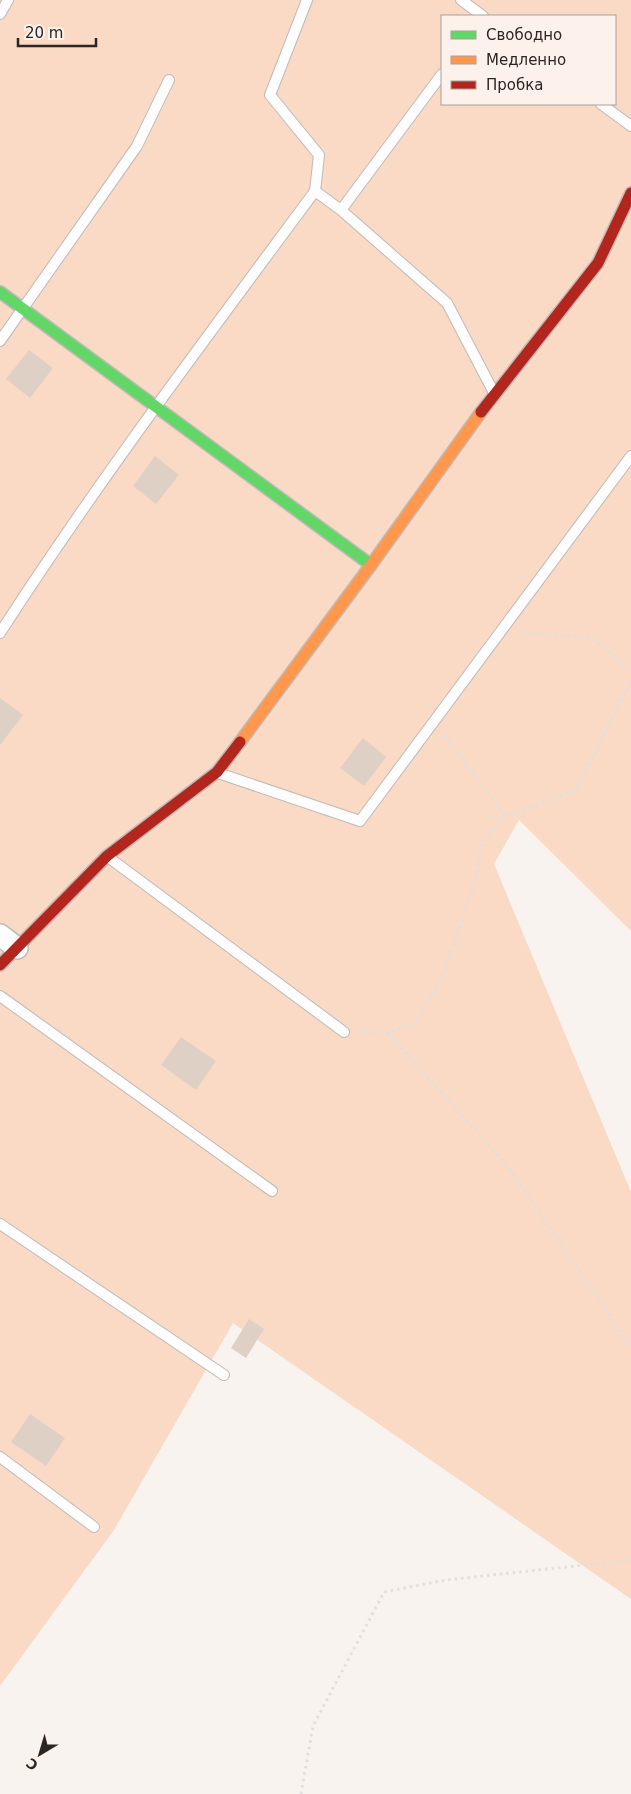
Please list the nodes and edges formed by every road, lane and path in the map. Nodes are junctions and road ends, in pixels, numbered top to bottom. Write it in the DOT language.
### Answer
graph roads {
  1 [pos="8,0"];
  2 [pos="307,0"];
  3 [pos="461,0"];
  4 [pos="0,14"];
  5 [pos="482,15"];
  6 [pos="441,75"];
  7 [pos="169,80"];
  8 [pos="602,105"];
  9 [pos="631,126"];
  10 [pos="315,192"];
  11 [pos="631,193"];
  12 [pos="341,210"];
  13 [pos="0,292"];
  14 [pos="23,309"];
  15 [pos="0,341"];
  16 [pos="494,394"];
  17 [pos="156,406"];
  18 [pos="631,456"];
  19 [pos="371,565"];
  20 [pos="502,630"];
  21 [pos="0,633"];
  22 [pos="631,671"];
  23 [pos="631,681"];
  24 [pos="434,722"];
  25 [pos="217,772"];
  26 [pos="504,816"];
  27 [pos="107,856"];
  28 [pos="0,935"];
  29 [pos="17,948"];
  30 [pos="0,965"];
  31 [pos="0,996"];
  32 [pos="344,1032"];
  33 [pos="388,1032"];
  34 [pos="272,1191"];
  35 [pos="0,1224"];
  36 [pos="631,1347"];
  37 [pos="224,1375"];
  38 [pos="0,1457"];
  39 [pos="94,1527"];
  40 [pos="631,1560"];
  41 [pos="301,1794"];
  1 -- 4 [label="lane"];
  2 -- 10 [label="lane"];
  3 -- 5 [label="lane"];
  6 -- 12 [label="lane"];
  7 -- 14 [label="lane"];
  8 -- 9 [label="lane"];
  10 -- 12 [label="lane"];
  10 -- 17 [label="lane"];
  11 -- 16 [label="street"];
  12 -- 16 [label="lane"];
  13 -- 14 [label="street"];
  14 -- 15 [label="lane"];
  14 -- 17 [label="street"];
  16 -- 19 [label="street"];
  17 -- 19 [label="street"];
  17 -- 21 [label="lane"];
  18 -- 20 [label="lane"];
  19 -- 25 [label="street"];
  20 -- 22 [label="path"];
  20 -- 24 [label="lane"];
  23 -- 26 [label="path"];
  24 -- 25 [label="lane"];
  24 -- 26 [label="path"];
  25 -- 27 [label="street"];
  26 -- 33 [label="path"];
  27 -- 29 [label="street"];
  27 -- 32 [label="lane"];
  28 -- 29 [label="street"];
  29 -- 30 [label="street"];
  31 -- 34 [label="lane"];
  32 -- 33 [label="path"];
  33 -- 36 [label="path"];
  35 -- 37 [label="lane"];
  38 -- 39 [label="lane"];
  40 -- 41 [label="path"];
}
